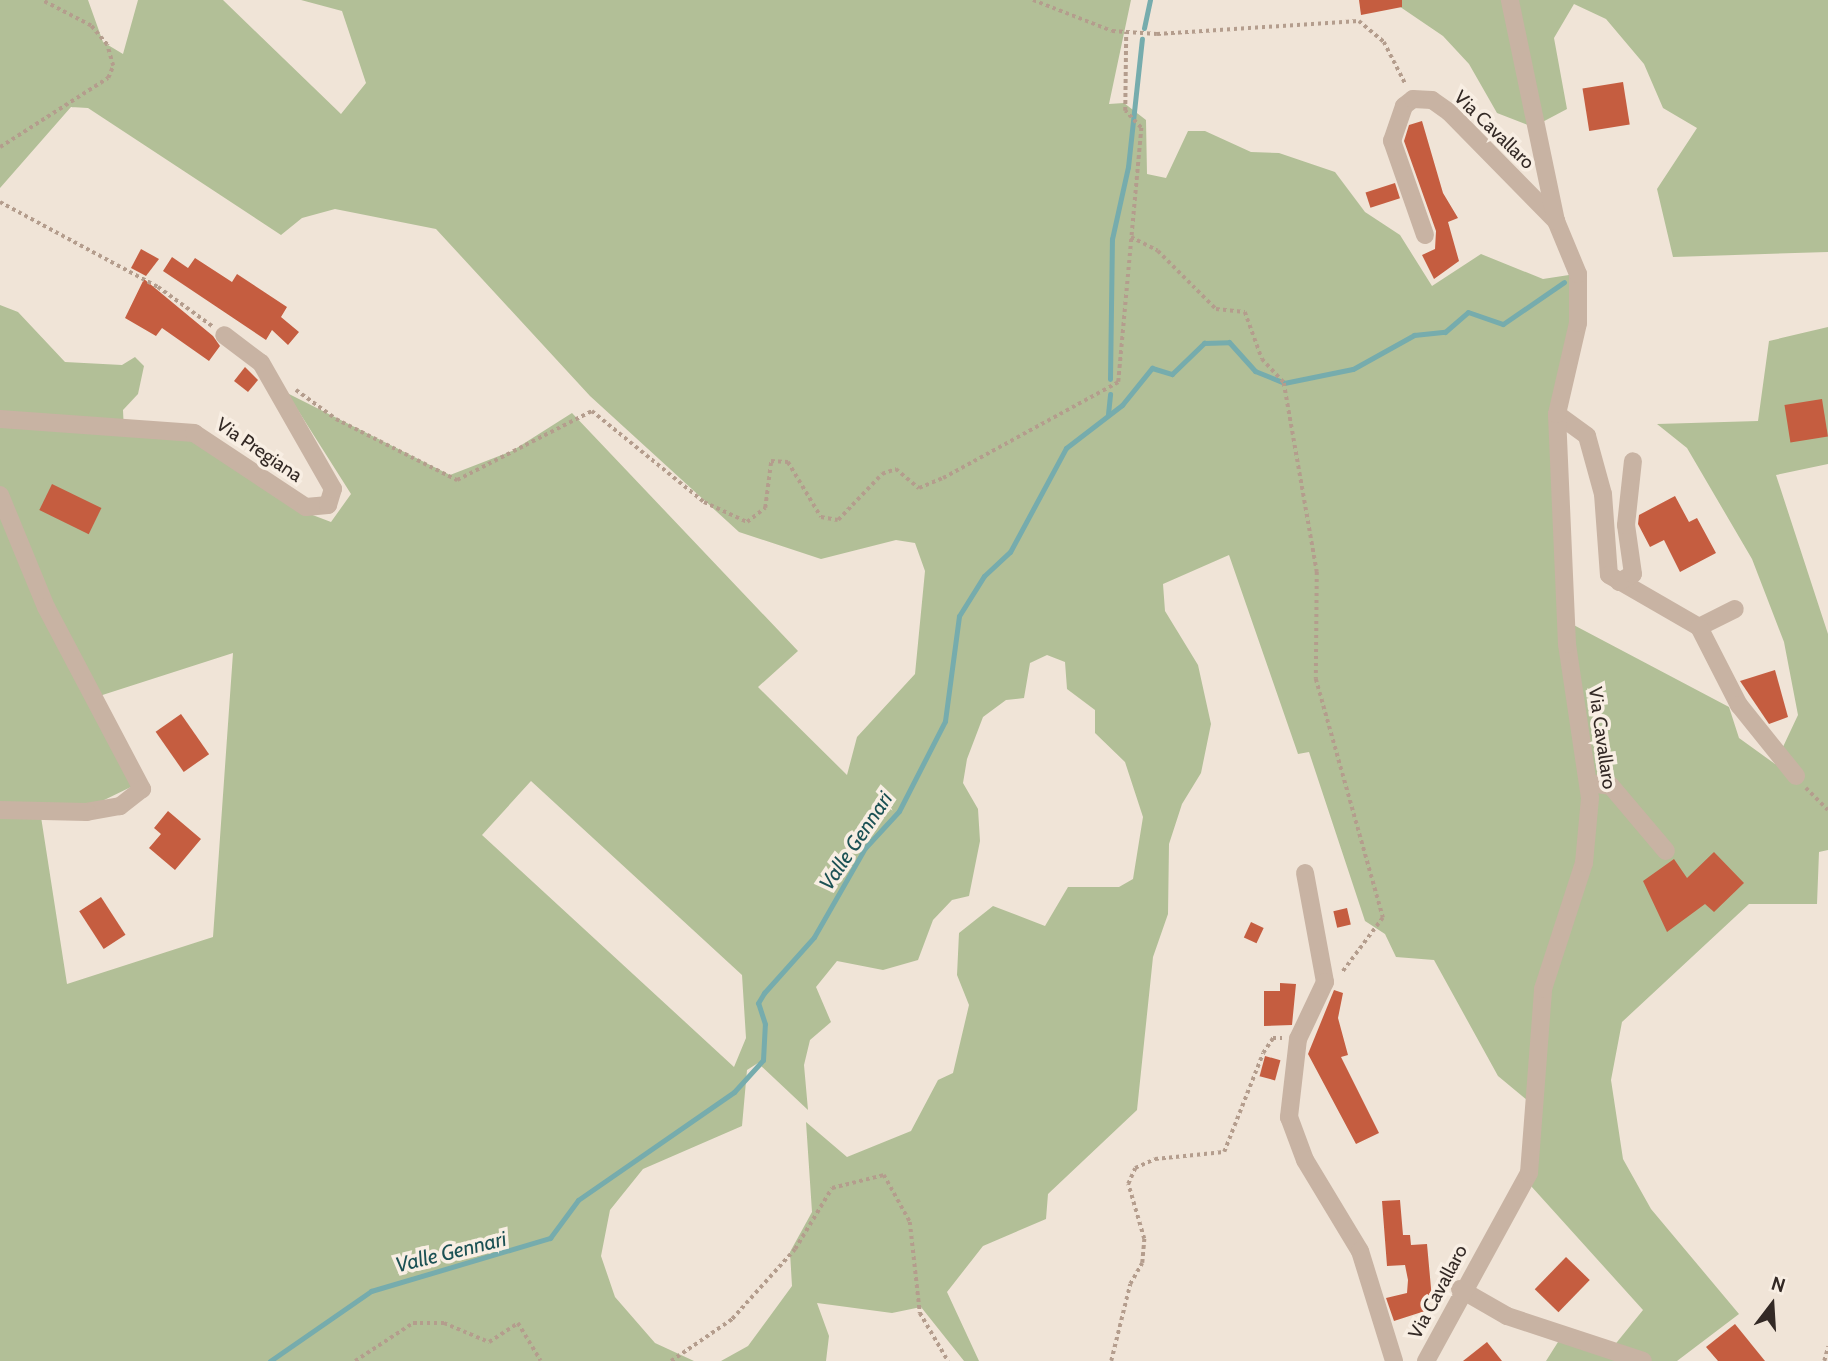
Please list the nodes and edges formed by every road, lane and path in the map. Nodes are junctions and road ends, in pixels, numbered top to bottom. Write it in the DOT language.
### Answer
graph roads {
  1 [pos="41,0"];
  2 [pos="1033,0"];
  3 [pos="1510,0"];
  4 [pos="1126,32"];
  5 [pos="1413,99"];
  6 [pos="0,146"];
  7 [pos="0,202"];
  8 [pos="1556,221"];
  9 [pos="1425,235"];
  10 [pos="1131,237"];
  11 [pos="224,335"];
  12 [pos="271,383"];
  13 [pos="1557,414"];
  14 [pos="0,419"];
  15 [pos="1633,461"];
  16 [pos="0,495"];
  17 [pos="1619,582"];
  18 [pos="1735,609"];
  19 [pos="1699,627"];
  20 [pos="1796,776"];
  21 [pos="1588,783"];
  22 [pos="0,810"];
  23 [pos="1828,810"];
  24 [pos="1666,851"];
  25 [pos="1305,873"];
  26 [pos="1325,982"];
  27 [pos="1298,1039"];
  28 [pos="1460,1289"];
  29 [pos="1828,1347"];
  30 [pos="355,1361"];
  31 [pos="541,1361"];
  32 [pos="671,1361"];
  33 [pos="948,1361"];
  34 [pos="1111,1361"];
  35 [pos="1394,1361"];
  36 [pos="1426,1361"];
  37 [pos="1643,1361"];
  38 [pos="1824,1361"];
  1 -- 6 [label="path"];
  2 -- 4 [label="path"];
  3 -- 8 [label="street, Via Cavallaro"];
  4 -- 5 [label="path"];
  4 -- 10 [label="path"];
  5 -- 8 [label="street, Via Cavallaro"];
  5 -- 9 [label="street"];
  7 -- 11 [label="path"];
  8 -- 13 [label="street, Via Cavallaro"];
  10 -- 12 [label="path"];
  10 -- 26 [label="path"];
  11 -- 12 [label="street, Via Pregiana"];
  12 -- 14 [label="street, Via Pregiana"];
  13 -- 17 [label="street"];
  13 -- 21 [label="street, Via Cavallaro"];
  15 -- 17 [label="street"];
  16 -- 22 [label="street"];
  17 -- 19 [label="street"];
  18 -- 19 [label="street"];
  19 -- 20 [label="street"];
  20 -- 23 [label="path"];
  21 -- 24 [label="street"];
  21 -- 28 [label="street, Via Cavallaro"];
  25 -- 26 [label="street"];
  26 -- 27 [label="street, Via Cavallaro"];
  27 -- 34 [label="path"];
  27 -- 35 [label="street, Via Cavallaro"];
  28 -- 36 [label="street, Via Cavallaro"];
  28 -- 37 [label="street"];
  29 -- 38 [label="path"];
  30 -- 31 [label="path"];
  32 -- 33 [label="path"];
}
